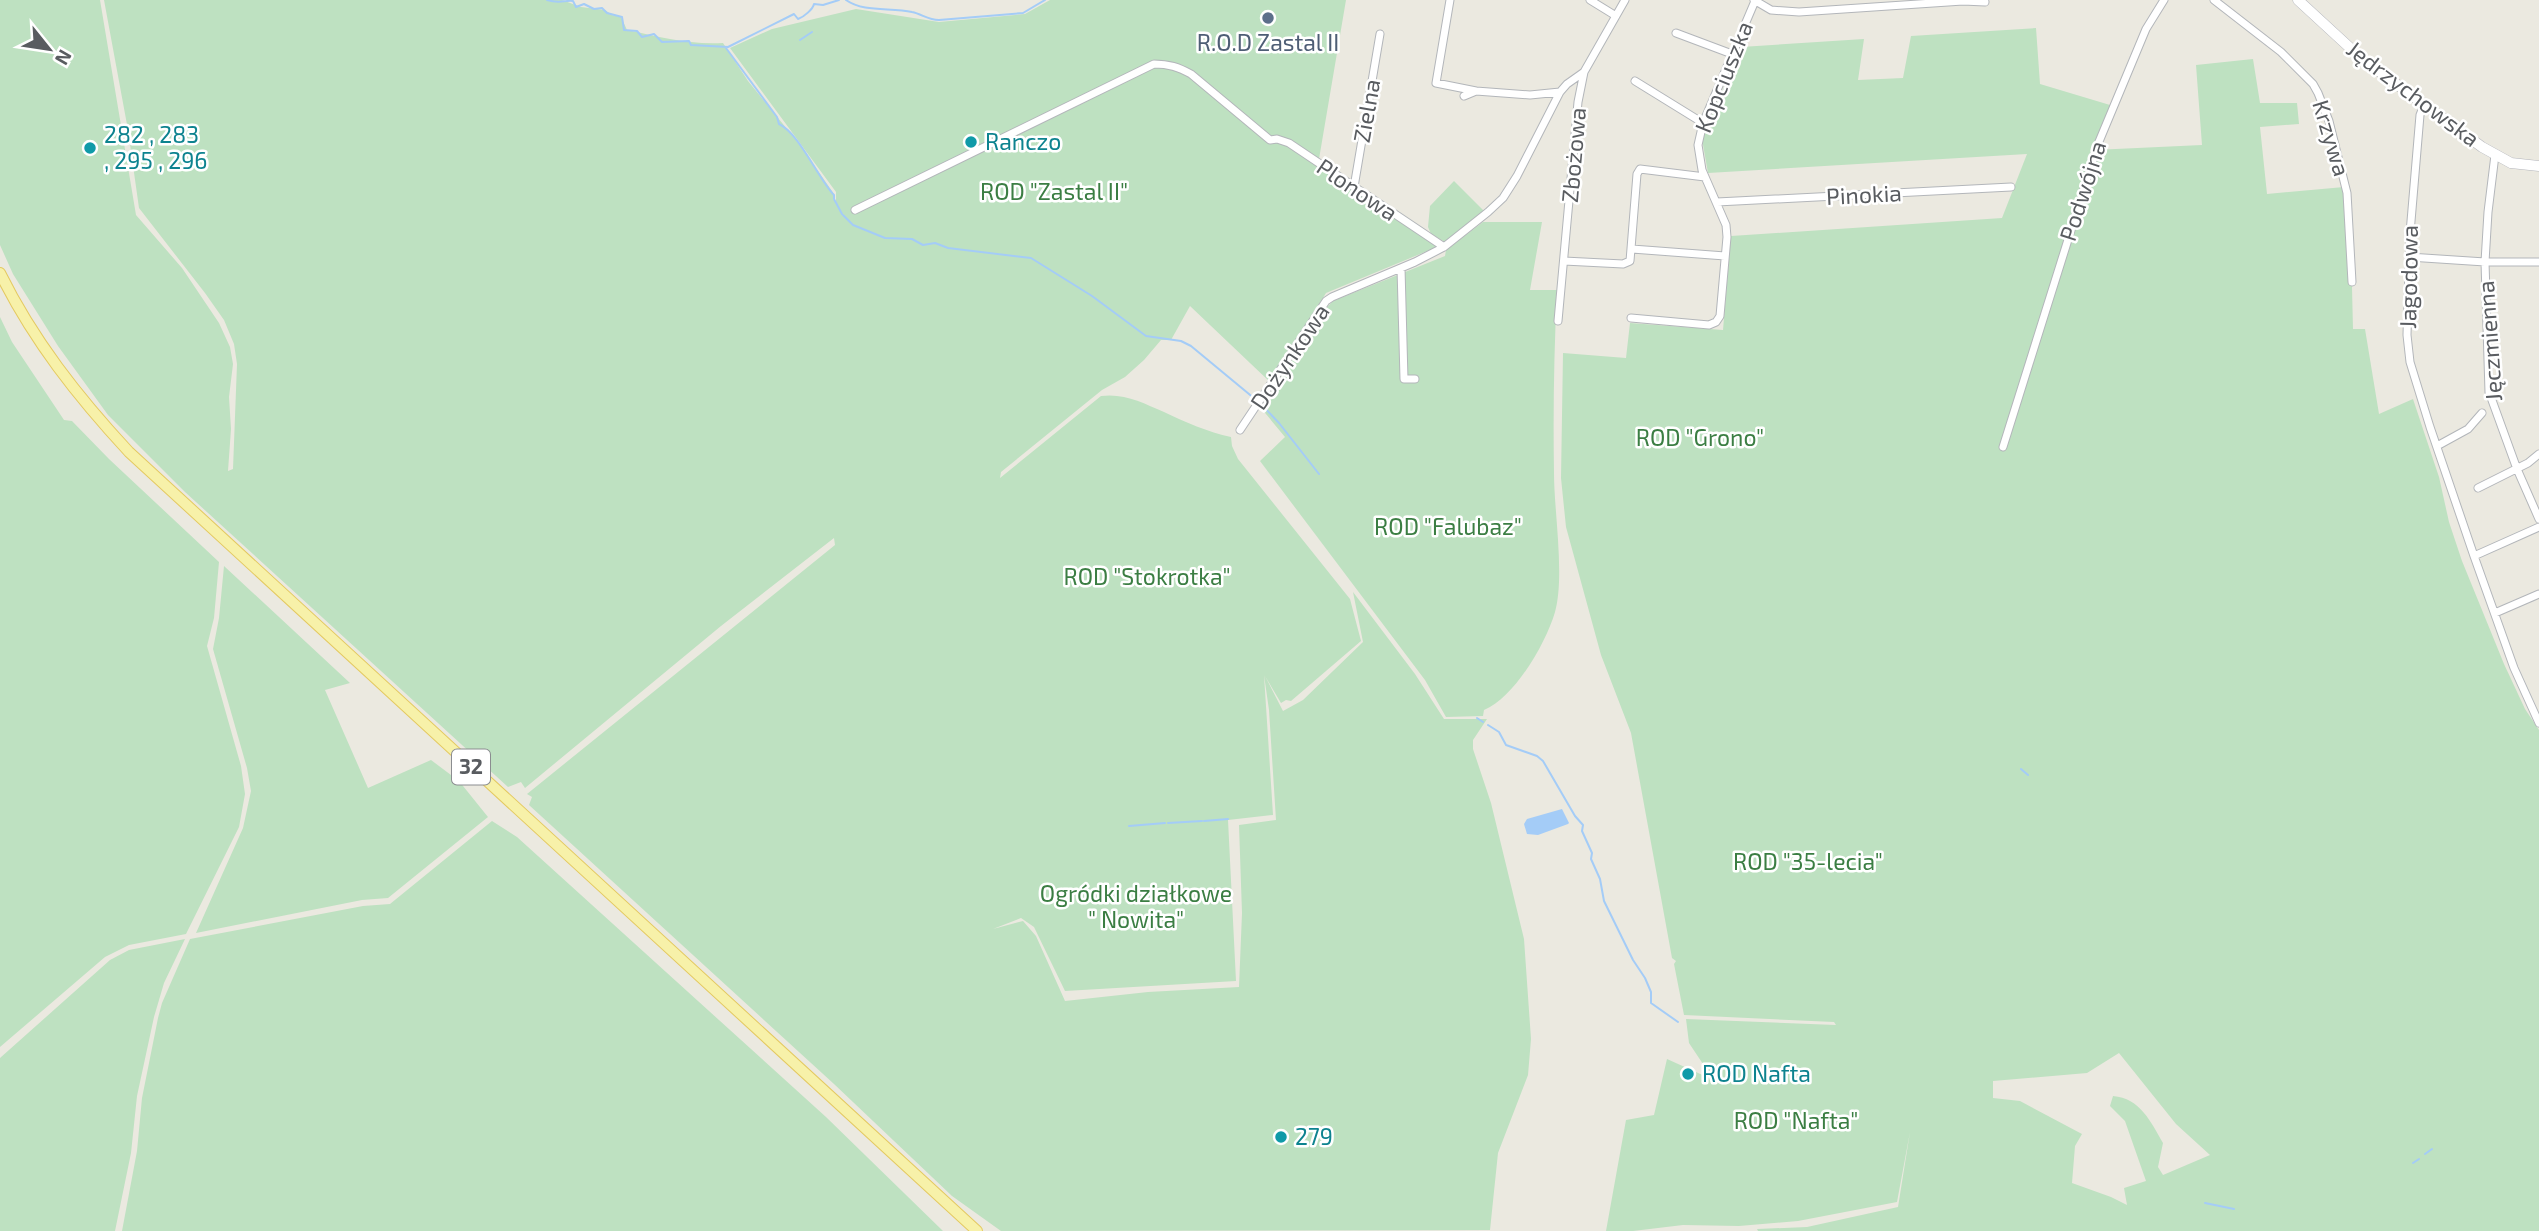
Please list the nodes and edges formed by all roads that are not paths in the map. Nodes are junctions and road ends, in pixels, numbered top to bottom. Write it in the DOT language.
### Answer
graph roads {
  1 [pos="1450,0"];
  2 [pos="1590,0"];
  3 [pos="1625,0"];
  4 [pos="1963,0"];
  5 [pos="2164,0"];
  6 [pos="2214,0"];
  7 [pos="1754,1"];
  8 [pos="1985,2"];
  9 [pos="2304,2"];
  10 [pos="1616,16"];
  11 [pos="1676,33"];
  12 [pos="1380,34"];
  13 [pos="1732,54"];
  14 [pos="1584,72"];
  15 [pos="1635,81"];
  16 [pos="1476,91"];
  17 [pos="1560,92"];
  18 [pos="1464,96"];
  19 [pos="2424,105"];
  20 [pos="1703,123"];
  21 [pos="2495,155"];
  22 [pos="2539,166"];
  23 [pos="1705,177"];
  24 [pos="1354,187"];
  25 [pos="2011,187"];
  26 [pos="1717,202"];
  27 [pos="855,210"];
  28 [pos="1444,247"];
  29 [pos="1632,249"];
  30 [pos="1725,256"];
  31 [pos="2409,257"];
  32 [pos="1564,261"];
  33 [pos="2486,262"];
  34 [pos="2539,262"];
  35 [pos="1401,268"];
  36 [pos="0,273"];
  37 [pos="2352,282"];
  38 [pos="1631,318"];
  39 [pos="1558,321"];
  40 [pos="1415,379"];
  41 [pos="2482,413"];
  42 [pos="1240,430"];
  43 [pos="2437,446"];
  44 [pos="2003,447"];
  45 [pos="2539,454"];
  46 [pos="2517,469"];
  47 [pos="2478,488"];
  48 [pos="2539,519"];
  49 [pos="2539,527"];
  50 [pos="2474,556"];
  51 [pos="2539,594"];
  52 [pos="2495,612"];
  53 [pos="2538,720"];
  54 [pos="977,1231"];
  1 -- 16 [label="street"];
  2 -- 10 [label="street"];
  3 -- 10 [label="street, Zbożowa"];
  4 -- 7 [label="street"];
  4 -- 8 [label="street"];
  5 -- 44 [label="street, Podwójna"];
  6 -- 37 [label="street, Krzywa"];
  7 -- 13 [label="street, Kopciuszka"];
  9 -- 19 [label="main road, Jędrzychowska"];
  10 -- 14 [label="street, Zbożowa"];
  11 -- 13 [label="street"];
  12 -- 24 [label="street, Zielna"];
  13 -- 20 [label="street, Kopciuszka"];
  14 -- 17 [label="street, Dożynkowa"];
  14 -- 32 [label="street, Zbożowa"];
  15 -- 20 [label="street"];
  16 -- 17 [label="street"];
  16 -- 18 [label="street"];
  17 -- 28 [label="street, Dożynkowa"];
  19 -- 21 [label="main road, Jędrzychowska"];
  19 -- 31 [label="street, Jagodowa"];
  20 -- 23 [label="street, Kopciuszka"];
  21 -- 22 [label="main road, Jędrzychowska"];
  21 -- 33 [label="street, Jęczmienna"];
  23 -- 26 [label="street, Kopciuszka"];
  23 -- 29 [label="street"];
  24 -- 27 [label="street, Plonowa"];
  24 -- 28 [label="street, Plonowa"];
  25 -- 26 [label="street, Pinokia"];
  26 -- 30 [label="street, Kopciuszka"];
  28 -- 35 [label="street, Dożynkowa"];
  29 -- 30 [label="street"];
  29 -- 32 [label="street"];
  30 -- 38 [label="street, Kopciuszka"];
  31 -- 33 [label="street"];
  31 -- 43 [label="street, Jagodowa"];
  32 -- 39 [label="street, Zbożowa"];
  33 -- 34 [label="street"];
  33 -- 46 [label="street, Jęczmienna"];
  35 -- 40 [label="street"];
  35 -- 42 [label="street, Dożynkowa"];
  36 -- 54 [label="main road, 32"];
  41 -- 43 [label="street"];
  43 -- 50 [label="street, Jagodowa"];
  45 -- 46 [label="street"];
  46 -- 47 [label="street"];
  46 -- 48 [label="street, Jęczmienna"];
  49 -- 50 [label="street"];
  50 -- 52 [label="street, Jagodowa"];
  51 -- 52 [label="street"];
  52 -- 53 [label="street, Jagodowa"];
}
